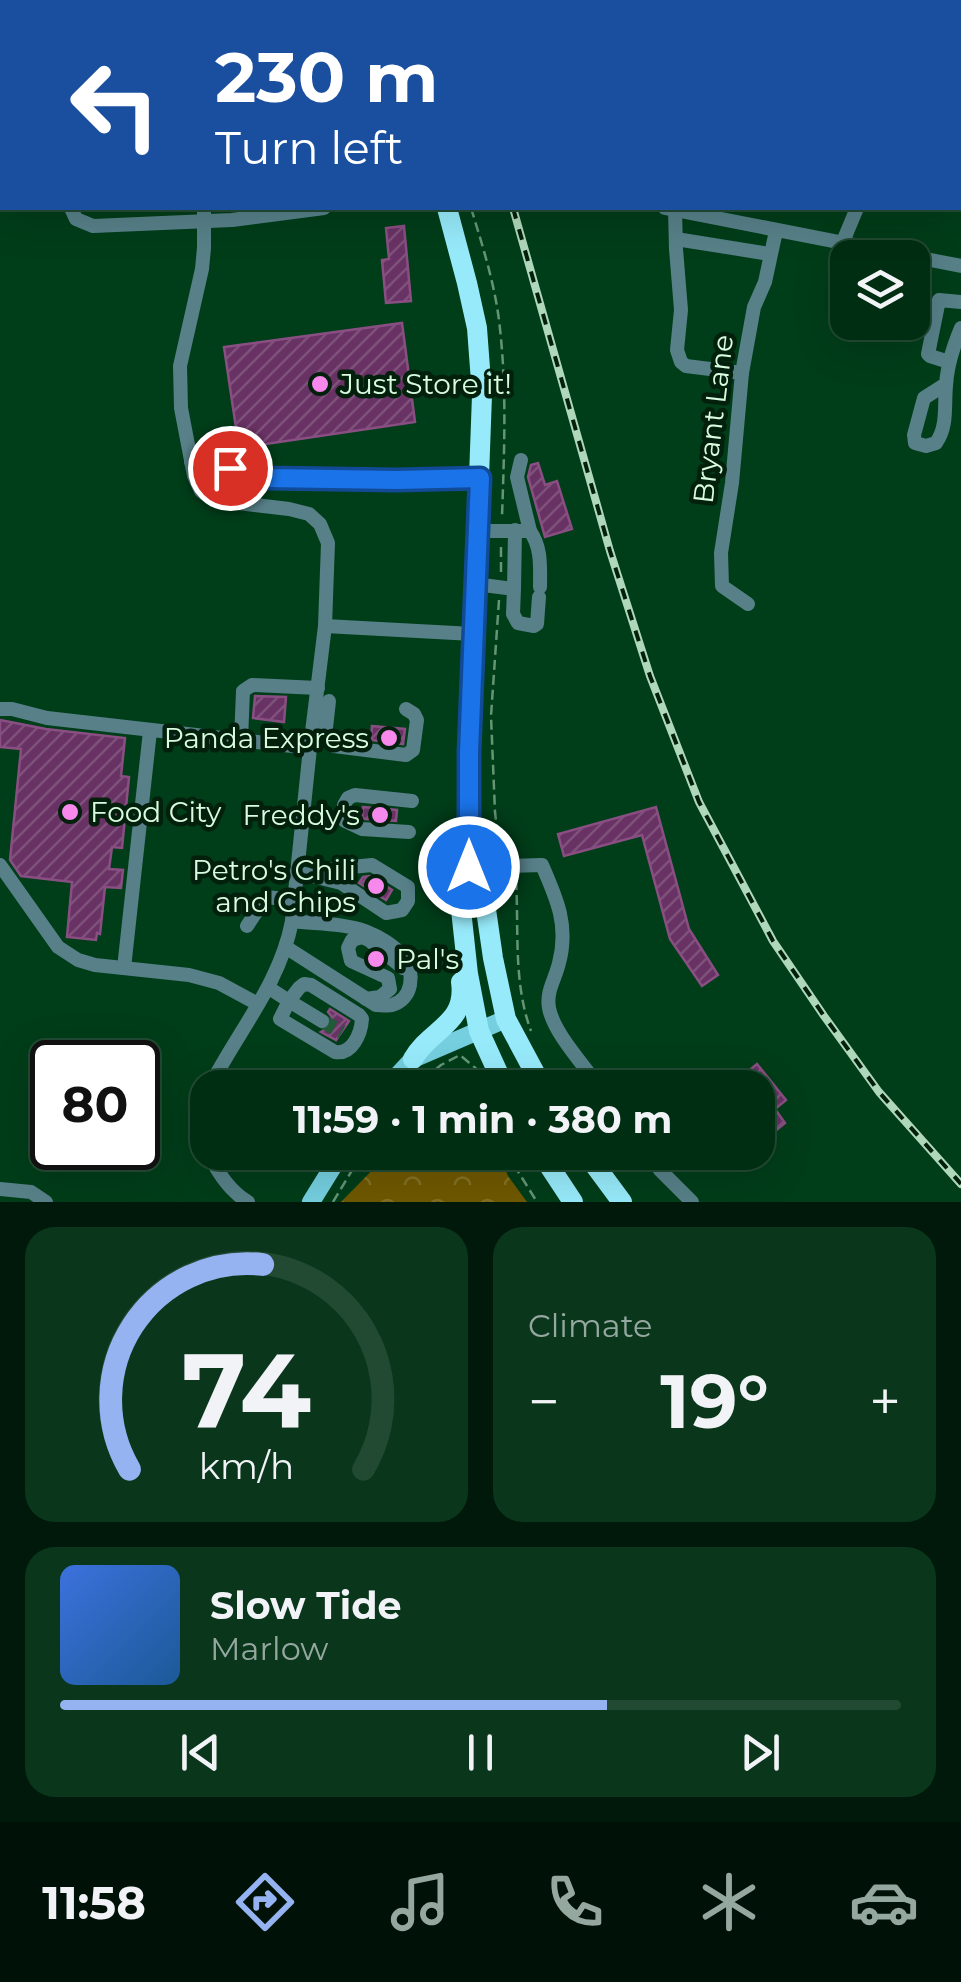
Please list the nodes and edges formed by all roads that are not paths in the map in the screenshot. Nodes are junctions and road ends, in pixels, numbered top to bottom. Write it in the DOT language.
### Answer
graph roads {
  1 [pos="72,210"];
  2 [pos="309,210"];
  3 [pos="448,210"];
  4 [pos="670,210"];
  5 [pos="679,210"];
  6 [pos="856,210"];
  7 [pos="203,214"];
  8 [pos="776,231"];
  9 [pos="676,238"];
  10 [pos="844,240"];
  11 [pos="830,242"];
  12 [pos="770,254"];
  13 [pos="930,260"];
  14 [pos="961,266"];
  15 [pos="961,302"];
  16 [pos="961,328"];
  17 [pos="950,362"];
  18 [pos="742,373"];
  19 [pos="946,384"];
  20 [pos="522,460"];
  21 [pos="191,462"];
  22 [pos="480,478"];
  23 [pos="477,530"];
  24 [pos="515,530"];
  25 [pos="475,584"];
  26 [pos="507,588"];
  27 [pos="748,604"];
  28 [pos="325,626"];
  29 [pos="474,634"];
  30 [pos="318,688"];
  31 [pos="329,702"];
  32 [pos="0,709"];
  33 [pos="406,709"];
  34 [pos="150,731"];
  35 [pos="241,740"];
  36 [pos="310,748"];
  37 [pos="412,801"];
  38 [pos="409,832"];
  39 [pos="0,865"];
  40 [pos="469,867"];
  41 [pos="303,874"];
  42 [pos="294,900"];
  43 [pos="462,916"];
  44 [pos="292,921"];
  45 [pos="247,926"];
  46 [pos="288,948"];
  47 [pos="124,968"];
  48 [pos="411,976"];
  49 [pos="269,988"];
  50 [pos="366,999"];
  51 [pos="290,1001"];
  52 [pos="258,1004"];
  53 [pos="506,1019"];
  54 [pos="322,1021"];
  55 [pos="479,1032"];
  56 [pos="414,1059"];
  57 [pos="219,1070"];
  58 [pos="403,1070"];
  59 [pos="497,1070"];
  60 [pos="533,1070"];
  61 [pos="587,1070"];
  62 [pos="217,1170"];
  63 [pos="331,1170"];
  64 [pos="552,1170"];
  65 [pos="598,1170"];
  66 [pos="660,1170"];
  67 [pos="0,1189"];
  68 [pos="46,1202"];
  69 [pos="248,1202"];
  70 [pos="311,1202"];
  71 [pos="574,1202"];
  72 [pos="622,1202"];
  73 [pos="692,1202"];
  1 -- 7 [label="street"];
  2 -- 7 [label="street"];
  3 -- 22 [label="highway"];
  4 -- 9 [label="street"];
  5 -- 8 [label="street"];
  6 -- 10 [label="street"];
  7 -- 21 [label="street"];
  8 -- 11 [label="street"];
  8 -- 12 [label="street, Bryant Lane"];
  9 -- 12 [label="street"];
  9 -- 18 [label="street"];
  12 -- 18 [label="street, Bryant Lane"];
  13 -- 14 [label="street"];
  15 -- 17 [label="street"];
  16 -- 17 [label="street"];
  17 -- 19 [label="street"];
  18 -- 27 [label="street, Bryant Lane"];
  20 -- 24 [label="street"];
  21 -- 22 [label="street"];
  21 -- 28 [label="street"];
  22 -- 23 [label="highway"];
  23 -- 24 [label="street"];
  23 -- 25 [label="highway"];
  24 -- 26 [label="street"];
  24 -- 26 [label="street"];
  25 -- 26 [label="street"];
  25 -- 29 [label="highway"];
  28 -- 29 [label="street"];
  28 -- 30 [label="street"];
  29 -- 40 [label="highway"];
  30 -- 35 [label="street"];
  30 -- 36 [label="street"];
  31 -- 33 [label="street"];
  32 -- 34 [label="street"];
  34 -- 35 [label="street"];
  34 -- 47 [label="street"];
  35 -- 36 [label="street"];
  36 -- 41 [label="street"];
  37 -- 38 [label="street"];
  39 -- 47 [label="street"];
  40 -- 43 [label="highway"];
  40 -- 53 [label="highway"];
  40 -- 61 [label="street"];
  41 -- 41 [label="street"];
  41 -- 42 [label="street"];
  42 -- 44 [label="street"];
  42 -- 45 [label="street"];
  43 -- 55 [label="highway"];
  43 -- 56 [label="highway"];
  44 -- 46 [label="street"];
  44 -- 48 [label="street"];
  46 -- 49 [label="street"];
  46 -- 50 [label="street"];
  47 -- 52 [label="street"];
  48 -- 50 [label="street"];
  48 -- 50 [label="street"];
  49 -- 51 [label="street"];
  49 -- 52 [label="street"];
  51 -- 51 [label="street"];
  51 -- 54 [label="street"];
  52 -- 57 [label="street"];
  53 -- 55 [label="main road"];
  53 -- 60 [label="highway"];
  55 -- 56 [label="main road"];
  55 -- 59 [label="highway"];
  56 -- 58 [label="main road"];
  62 -- 69 [label="street"];
  63 -- 70 [label="main road"];
  64 -- 71 [label="highway"];
  65 -- 72 [label="highway"];
  66 -- 73 [label="street"];
  67 -- 68 [label="street"];
}
